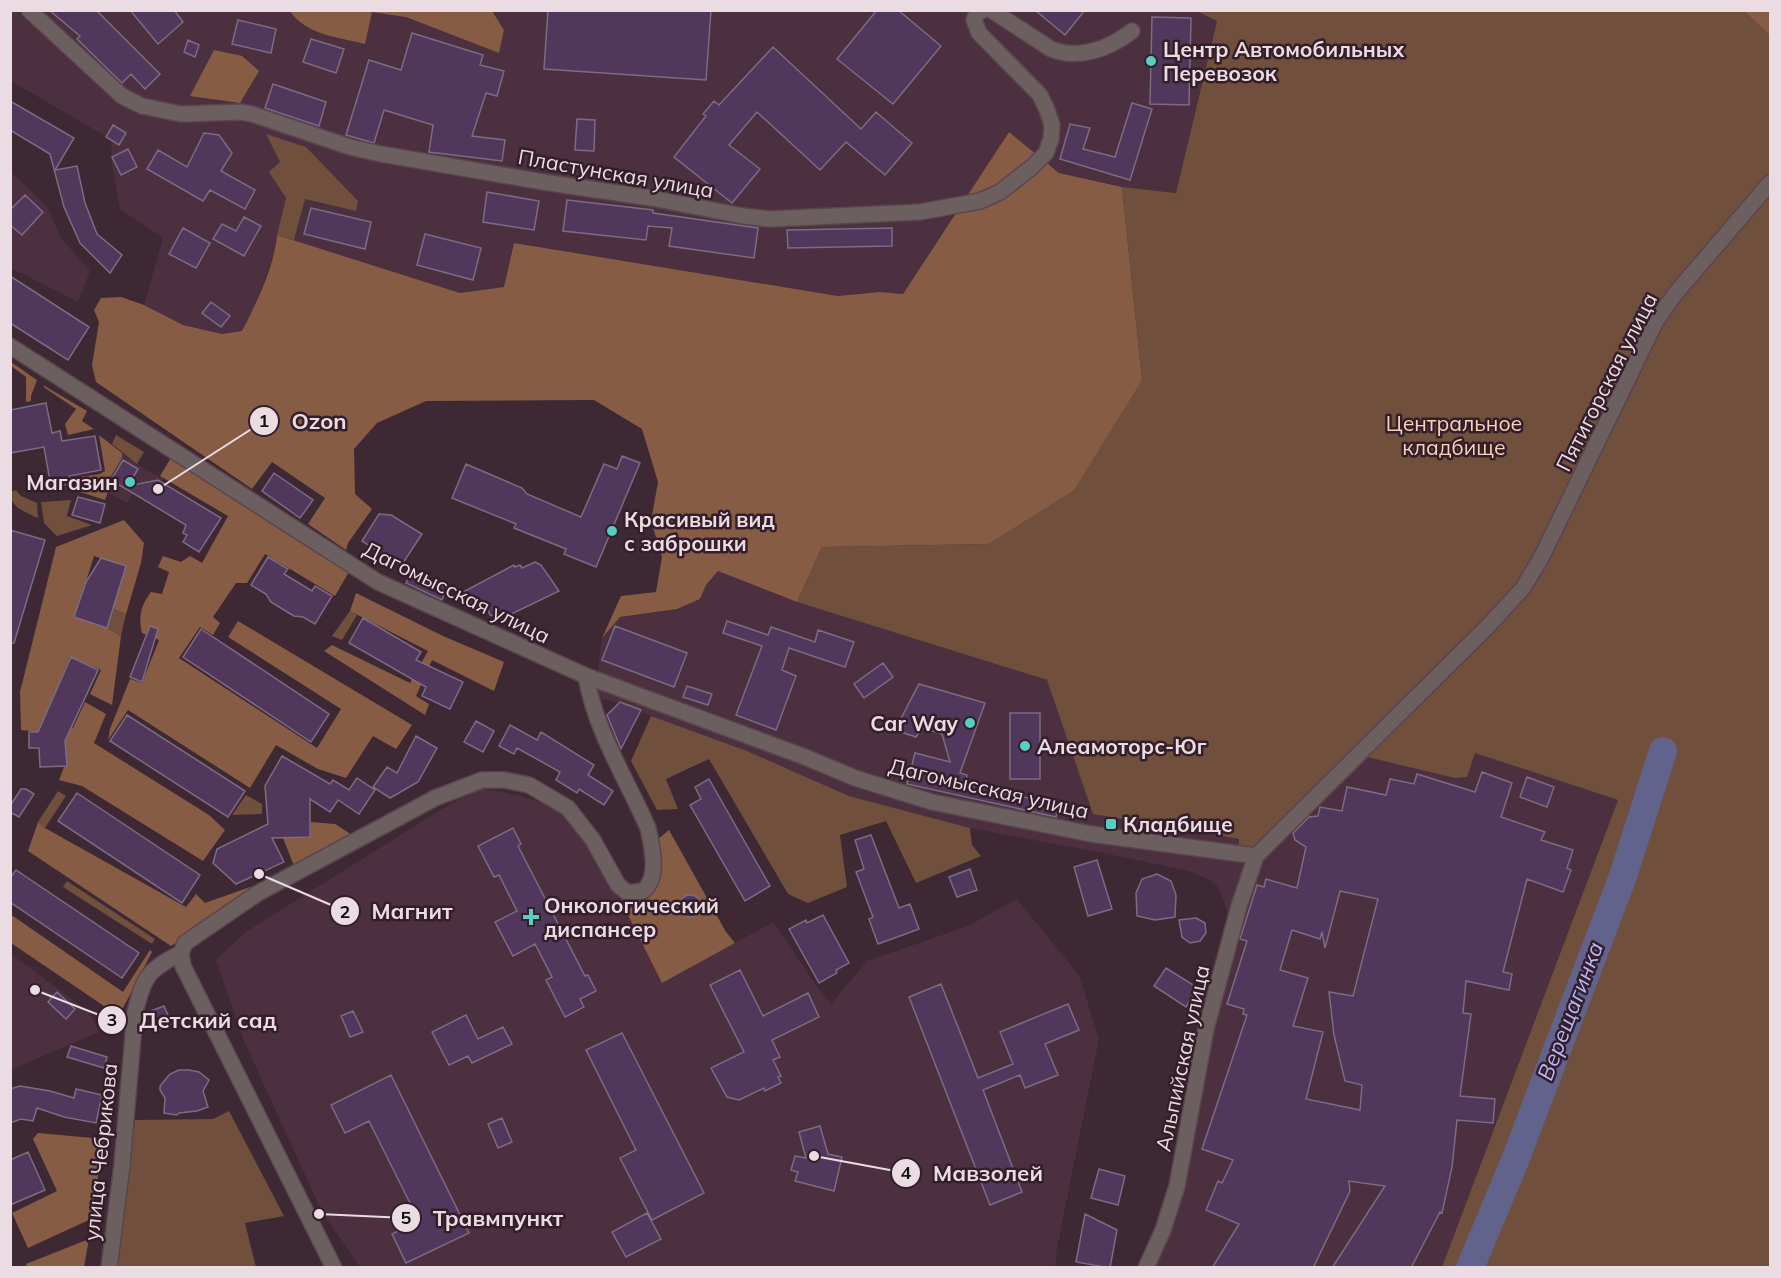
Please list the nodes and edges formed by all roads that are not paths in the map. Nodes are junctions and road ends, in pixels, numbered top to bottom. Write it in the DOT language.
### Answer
graph roads {
  1 [pos="29,10"];
  2 [pos="983,10"];
  3 [pos="991,10"];
  4 [pos="1132,31"];
  5 [pos="1770,183"];
  6 [pos="10,346"];
  7 [pos="586,676"];
  8 [pos="1256,856"];
  9 [pos="181,953"];
  10 [pos="109,1268"];
  11 [pos="334,1268"];
  12 [pos="1146,1268"];
  1 -- 2 [label="street, Пластунская улица"];
  3 -- 4 [label="street"];
  5 -- 8 [label="street, Пятигорская улица"];
  6 -- 7 [label="street, Дагомысская улица"];
  7 -- 8 [label="street, Дагомысская улица"];
  7 -- 9 [label="street"];
  8 -- 12 [label="street, Альпийская улица"];
  9 -- 10 [label="street, улица Чебрикова"];
  9 -- 11 [label="street"];
}
